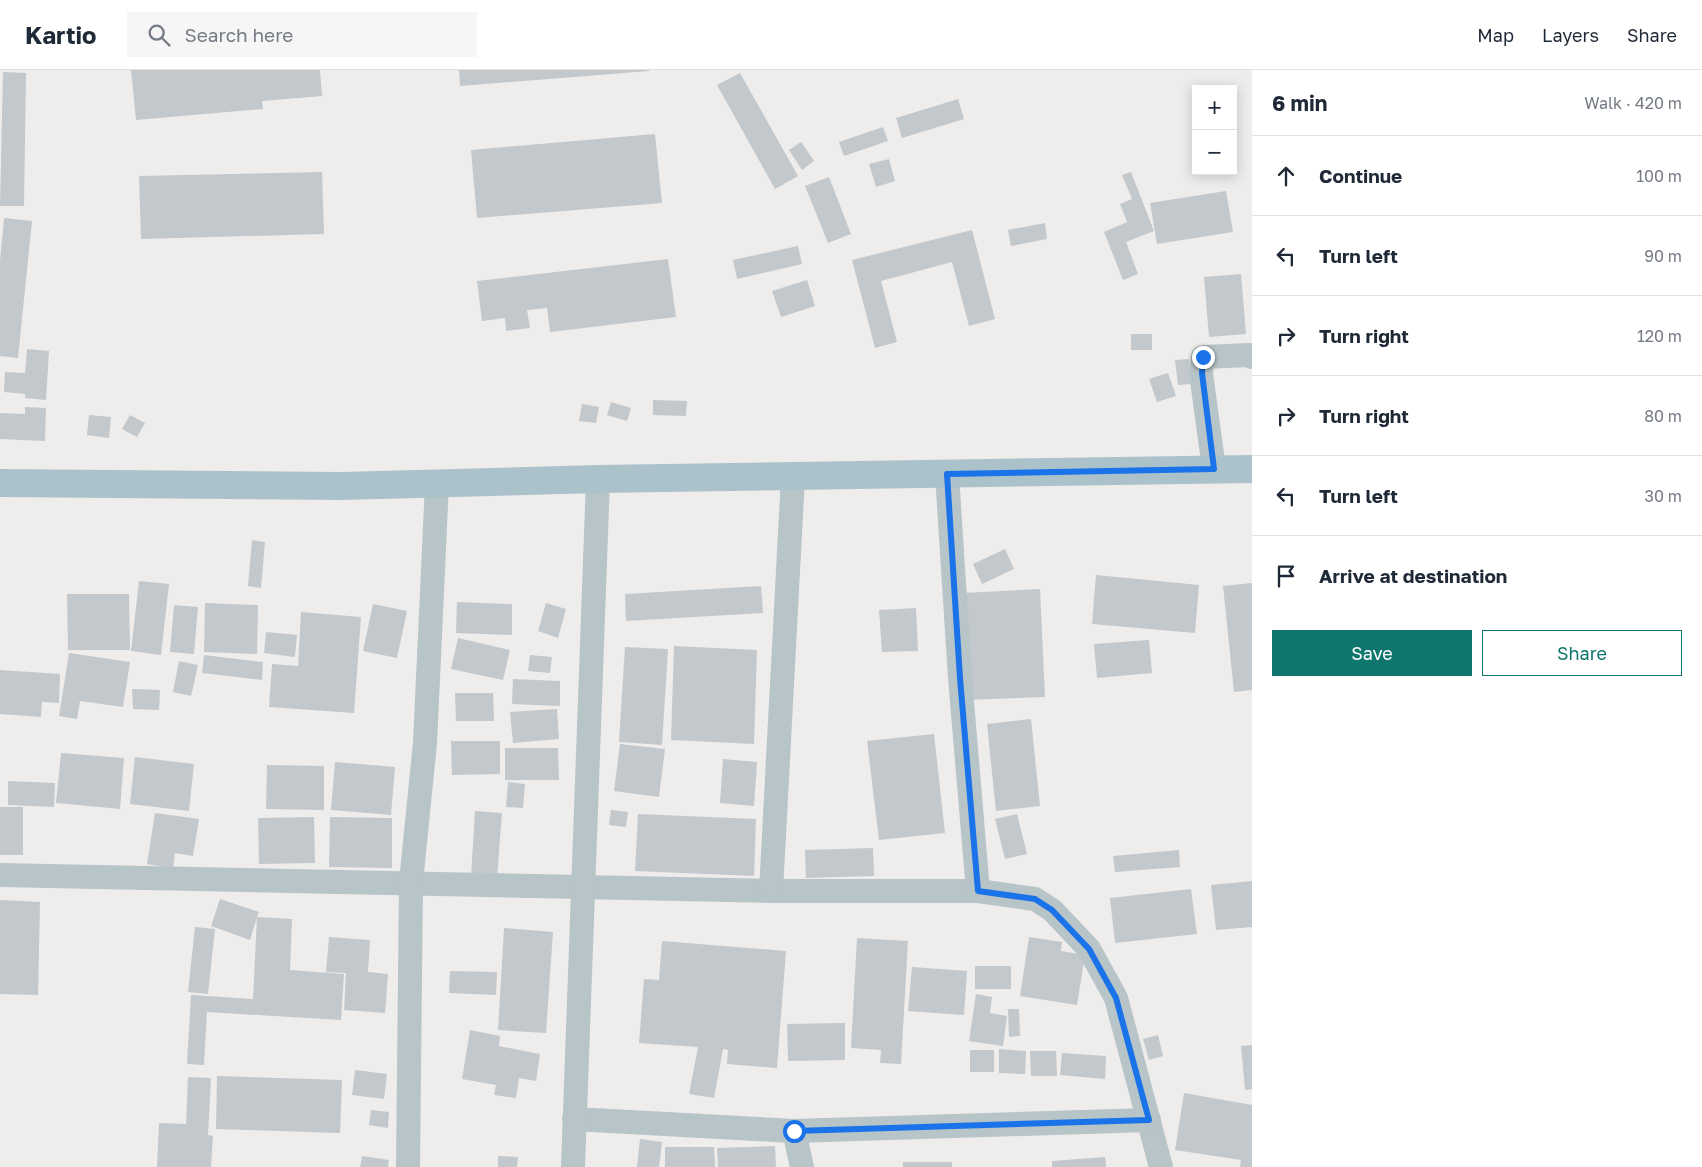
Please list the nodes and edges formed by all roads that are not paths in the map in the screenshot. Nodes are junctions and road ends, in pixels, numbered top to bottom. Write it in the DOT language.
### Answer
graph roads {
  1 [pos="1252,357"];
  2 [pos="1214,469"];
  3 [pos="1252,469"];
  4 [pos="947,474"];
  5 [pos="793,477"];
  6 [pos="598,479"];
  7 [pos="0,483"];
  8 [pos="438,484"];
  9 [pos="0,875"];
  10 [pos="411,882"];
  11 [pos="582,888"];
  12 [pos="771,891"];
  13 [pos="978,891"];
  14 [pos="574,1119"];
  15 [pos="1149,1120"];
  16 [pos="794,1131"];
  17 [pos="408,1167"];
  18 [pos="573,1167"];
  19 [pos="802,1167"];
  20 [pos="1161,1167"];
  1 -- 2 [label="street"];
  2 -- 3 [label="main road"];
  2 -- 4 [label="main road"];
  4 -- 5 [label="main road"];
  4 -- 13 [label="street"];
  5 -- 6 [label="main road"];
  5 -- 12 [label="street"];
  6 -- 8 [label="main road"];
  6 -- 11 [label="street"];
  7 -- 8 [label="main road"];
  8 -- 10 [label="street"];
  9 -- 10 [label="street"];
  10 -- 11 [label="street"];
  10 -- 17 [label="street"];
  11 -- 12 [label="street"];
  11 -- 14 [label="street"];
  12 -- 13 [label="street"];
  13 -- 15 [label="street"];
  14 -- 16 [label="street"];
  14 -- 18 [label="street"];
  15 -- 16 [label="street"];
  15 -- 20 [label="street"];
  16 -- 19 [label="street"];
}
